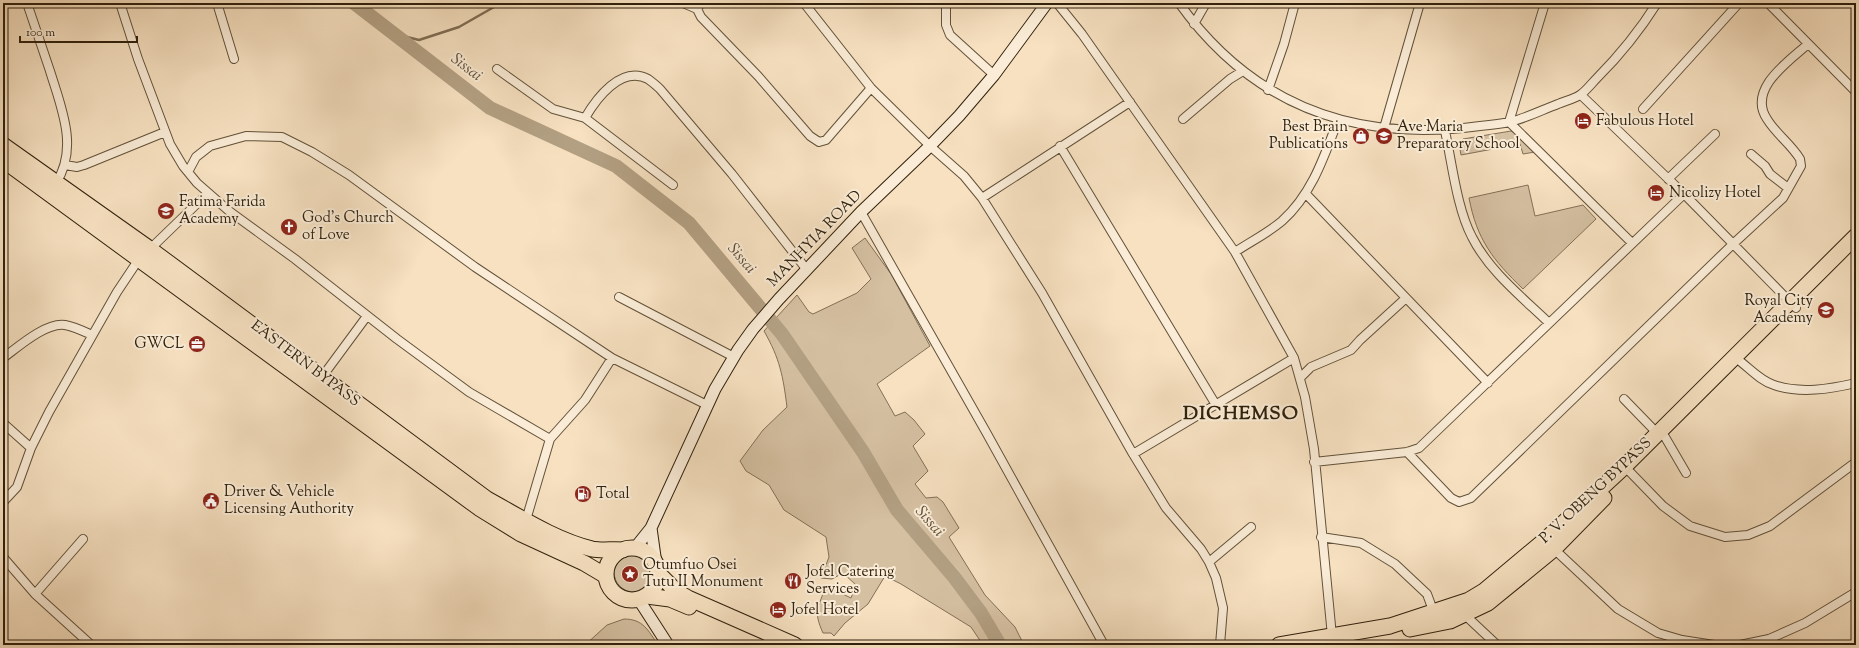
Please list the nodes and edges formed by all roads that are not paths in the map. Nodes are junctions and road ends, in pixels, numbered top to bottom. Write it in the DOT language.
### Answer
graph roads {
  1 [pos="28,3"];
  2 [pos="120,3"];
  3 [pos="217,3"];
  4 [pos="683,3"];
  5 [pos="946,3"];
  6 [pos="1047,3"];
  7 [pos="1057,3"];
  8 [pos="1179,3"];
  9 [pos="1206,3"];
  10 [pos="1296,3"];
  11 [pos="1420,3"];
  12 [pos="1545,3"];
  13 [pos="1657,3"];
  14 [pos="1739,3"];
  15 [pos="1768,3"];
  16 [pos="809,5"];
  17 [pos="699,6"];
  18 [pos="1194,24"];
  19 [pos="1808,44"];
  20 [pos="234,59"];
  21 [pos="497,69"];
  22 [pos="1244,71"];
  23 [pos="994,75"];
  24 [pos="871,88"];
  25 [pos="1268,90"];
  26 [pos="1856,92"];
  27 [pos="1581,95"];
  28 [pos="1130,102"];
  29 [pos="1643,109"];
  30 [pos="585,118"];
  31 [pos="1183,118"];
  32 [pos="1338,120"];
  33 [pos="1509,122"];
  34 [pos="1384,128"];
  35 [pos="1445,131"];
  36 [pos="165,132"];
  37 [pos="1715,134"];
  38 [pos="3,145"];
  39 [pos="930,146"];
  40 [pos="1060,146"];
  41 [pos="1751,154"];
  42 [pos="3,160"];
  43 [pos="65,165"];
  44 [pos="185,169"];
  45 [pos="1668,179"];
  46 [pos="56,183"];
  47 [pos="673,185"];
  48 [pos="1788,188"];
  49 [pos="208,193"];
  50 [pos="1306,194"];
  51 [pos="1684,194"];
  52 [pos="982,198"];
  53 [pos="861,212"];
  54 [pos="1856,236"];
  55 [pos="1632,243"];
  56 [pos="1733,244"];
  57 [pos="1856,248"];
  58 [pos="150,249"];
  59 [pos="1235,252"];
  60 [pos="139,258"];
  61 [pos="807,270"];
  62 [pos="619,296"];
  63 [pos="1406,298"];
  64 [pos="1793,305"];
  65 [pos="367,316"];
  66 [pos="1549,323"];
  67 [pos="92,335"];
  68 [pos="734,356"];
  69 [pos="3,358"];
  70 [pos="612,358"];
  71 [pos="1294,358"];
  72 [pos="1741,362"];
  73 [pos="322,377"];
  74 [pos="1300,378"];
  75 [pos="1488,383"];
  76 [pos="1856,383"];
  77 [pos="1624,399"];
  78 [pos="708,405"];
  79 [pos="1216,405"];
  80 [pos="3,423"];
  81 [pos="1661,435"];
  82 [pos="550,439"];
  83 [pos="31,448"];
  84 [pos="1408,452"];
  85 [pos="1133,454"];
  86 [pos="1314,462"];
  87 [pos="1856,462"];
  88 [pos="1630,472"];
  89 [pos="1686,473"];
  90 [pos="3,502"];
  91 [pos="526,520"];
  92 [pos="1251,526"];
  93 [pos="651,528"];
  94 [pos="1321,537"];
  95 [pos="83,539"];
  96 [pos="629,549"];
  97 [pos="1554,549"];
  98 [pos="3,556"];
  99 [pos="1209,562"];
  100 [pos="657,568"];
  101 [pos="606,576"];
  102 [pos="1856,592"];
  103 [pos="35,594"];
  104 [pos="643,598"];
  105 [pos="1434,613"];
  106 [pos="1465,615"];
  107 [pos="1336,642"];
  108 [pos="90,643"];
  109 [pos="668,645"];
  110 [pos="773,645"];
  111 [pos="795,645"];
  112 [pos="1104,645"];
  113 [pos="1220,645"];
  114 [pos="1279,645"];
  115 [pos="1497,645"];
  116 [pos="1714,645"];
  117 [pos="1740,645"];
  1 -- 43 [label="street"];
  2 -- 36 [label="street"];
  3 -- 20 [label="street"];
  4 -- 17 [label="street"];
  5 -- 23 [label="street"];
  6 -- 23 [label="main road, MANHYIA ROAD"];
  7 -- 28 [label="street"];
  8 -- 18 [label="street"];
  9 -- 18 [label="street"];
  10 -- 25 [label="street"];
  11 -- 34 [label="street"];
  12 -- 33 [label="street"];
  13 -- 27 [label="street"];
  14 -- 29 [label="street"];
  15 -- 19 [label="street"];
  16 -- 24 [label="street"];
  17 -- 24 [label="street"];
  18 -- 22 [label="street"];
  19 -- 26 [label="street"];
  19 -- 48 [label="street"];
  21 -- 30 [label="street"];
  22 -- 25 [label="street"];
  22 -- 31 [label="street"];
  23 -- 39 [label="main road, MANHYIA ROAD"];
  24 -- 39 [label="street"];
  25 -- 32 [label="street"];
  27 -- 33 [label="street"];
  27 -- 45 [label="street"];
  28 -- 40 [label="street"];
  28 -- 59 [label="street"];
  30 -- 47 [label="street"];
  30 -- 61 [label="street"];
  32 -- 34 [label="street"];
  32 -- 50 [label="street"];
  33 -- 35 [label="street"];
  33 -- 55 [label="street"];
  34 -- 35 [label="street"];
  35 -- 66 [label="street"];
  36 -- 43 [label="street"];
  36 -- 44 [label="street"];
  37 -- 45 [label="street"];
  38 -- 46 [label="highway, EASTERN BYPASS"];
  39 -- 52 [label="street"];
  39 -- 53 [label="main road, MANHYIA ROAD"];
  40 -- 52 [label="street"];
  40 -- 79 [label="street"];
  41 -- 48 [label="street"];
  42 -- 60 [label="highway, EASTERN BYPASS"];
  43 -- 46 [label="street"];
  44 -- 49 [label="street"];
  44 -- 70 [label="street"];
  45 -- 51 [label="street"];
  46 -- 58 [label="highway, EASTERN BYPASS"];
  48 -- 56 [label="street"];
  49 -- 58 [label="street"];
  49 -- 65 [label="street"];
  50 -- 59 [label="street"];
  50 -- 63 [label="street"];
  51 -- 55 [label="street"];
  51 -- 56 [label="street"];
  52 -- 85 [label="street"];
  53 -- 61 [label="main road, MANHYIA ROAD"];
  53 -- 112 [label="street"];
  54 -- 64 [label="highway, P. V. OBENG BYPASS"];
  55 -- 66 [label="street"];
  56 -- 64 [label="street"];
  56 -- 84 [label="street"];
  57 -- 64 [label="highway, P. V. OBENG BYPASS"];
  58 -- 73 [label="highway, EASTERN BYPASS"];
  59 -- 71 [label="street"];
  60 -- 67 [label="street"];
  60 -- 101 [label="highway, EASTERN BYPASS"];
  61 -- 68 [label="main road, MANHYIA ROAD"];
  62 -- 68 [label="street"];
  63 -- 74 [label="street"];
  63 -- 75 [label="street"];
  64 -- 72 [label="highway, P. V. OBENG BYPASS"];
  64 -- 81 [label="highway, P. V. OBENG BYPASS"];
  65 -- 73 [label="street"];
  65 -- 82 [label="street"];
  66 -- 75 [label="street"];
  67 -- 69 [label="street"];
  67 -- 83 [label="street"];
  68 -- 78 [label="main road, MANHYIA ROAD"];
  70 -- 78 [label="street"];
  70 -- 82 [label="street"];
  71 -- 74 [label="street"];
  71 -- 79 [label="street"];
  72 -- 76 [label="street"];
  72 -- 81 [label="highway, P. V. OBENG BYPASS"];
  73 -- 91 [label="highway, EASTERN BYPASS"];
  74 -- 86 [label="street"];
  75 -- 84 [label="street"];
  77 -- 81 [label="street"];
  78 -- 93 [label="main road, MANHYIA ROAD"];
  79 -- 85 [label="street"];
  80 -- 83 [label="street"];
  81 -- 88 [label="highway, P. V. OBENG BYPASS"];
  81 -- 89 [label="street"];
  81 -- 105 [label="highway, P. V. OBENG BYPASS"];
  82 -- 91 [label="street"];
  83 -- 90 [label="street"];
  84 -- 86 [label="street"];
  85 -- 99 [label="street"];
  86 -- 94 [label="street"];
  87 -- 88 [label="street"];
  88 -- 97 [label="highway, P. V. OBENG BYPASS"];
  91 -- 96 [label="highway, EASTERN BYPASS"];
  92 -- 99 [label="street"];
  93 -- 96 [label="main road, MANHYIA ROAD"];
  93 -- 100 [label="main road"];
  94 -- 105 [label="street"];
  94 -- 107 [label="street"];
  95 -- 103 [label="street"];
  96 -- 100 [label="highway"];
  96 -- 101 [label="highway"];
  97 -- 106 [label="highway, P. V. OBENG BYPASS"];
  97 -- 116 [label="street"];
  98 -- 103 [label="street"];
  99 -- 113 [label="street"];
  100 -- 104 [label="highway"];
  100 -- 111 [label="highway"];
  101 -- 104 [label="highway"];
  102 -- 117 [label="street"];
  103 -- 108 [label="street"];
  104 -- 109 [label="main road"];
  104 -- 110 [label="highway"];
  105 -- 107 [label="highway, P. V. OBENG BYPASS"];
  106 -- 107 [label="highway, P. V. OBENG BYPASS"];
  106 -- 115 [label="street"];
  107 -- 114 [label="highway, P. V. OBENG BYPASS"];
}
